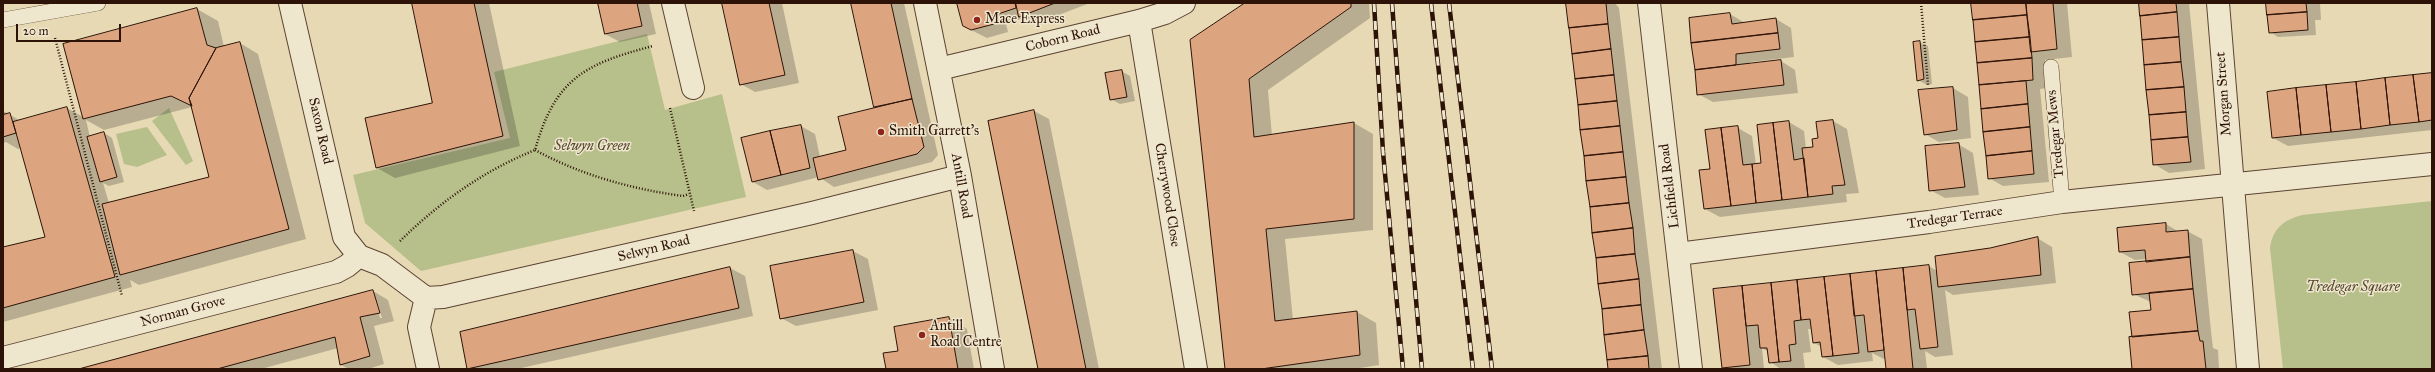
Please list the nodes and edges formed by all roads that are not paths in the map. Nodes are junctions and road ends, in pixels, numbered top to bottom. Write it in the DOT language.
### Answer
graph roads {
  1 [pos="98,3"];
  2 [pos="290,3"];
  3 [pos="673,3"];
  4 [pos="925,3"];
  5 [pos="1184,3"];
  6 [pos="1648,3"];
  7 [pos="2218,3"];
  8 [pos="3,20"];
  9 [pos="1139,21"];
  10 [pos="2051,67"];
  11 [pos="939,69"];
  12 [pos="693,88"];
  13 [pos="2432,164"];
  14 [pos="960,176"];
  15 [pos="2231,185"];
  16 [pos="2062,202"];
  17 [pos="1678,254"];
  18 [pos="358,256"];
  19 [pos="426,298"];
  20 [pos="3,358"];
  21 [pos="428,369"];
  22 [pos="993,369"];
  23 [pos="1196,369"];
  24 [pos="1691,369"];
  25 [pos="2248,369"];
  1 -- 8 [label="lane"];
  2 -- 18 [label="street, Saxon Road"];
  3 -- 12 [label="street"];
  4 -- 11 [label="street, Antill Road"];
  5 -- 9 [label="street, Coborn Road"];
  6 -- 17 [label="street, Lichfield Road"];
  7 -- 15 [label="street, Morgan Street"];
  9 -- 11 [label="street, Coborn Road"];
  9 -- 23 [label="street, Cherrywood Close"];
  10 -- 16 [label="lane, Tredegar Mews"];
  11 -- 14 [label="street, Antill Road"];
  13 -- 15 [label="street"];
  14 -- 19 [label="street, Selwyn Road"];
  14 -- 22 [label="street, Antill Road"];
  15 -- 16 [label="street, Tredegar Terrace"];
  15 -- 25 [label="street"];
  16 -- 17 [label="street, Tredegar Terrace"];
  17 -- 24 [label="street, Lichfield Road"];
  18 -- 19 [label="street"];
  18 -- 20 [label="street, Norman Grove"];
  19 -- 21 [label="street"];
}
